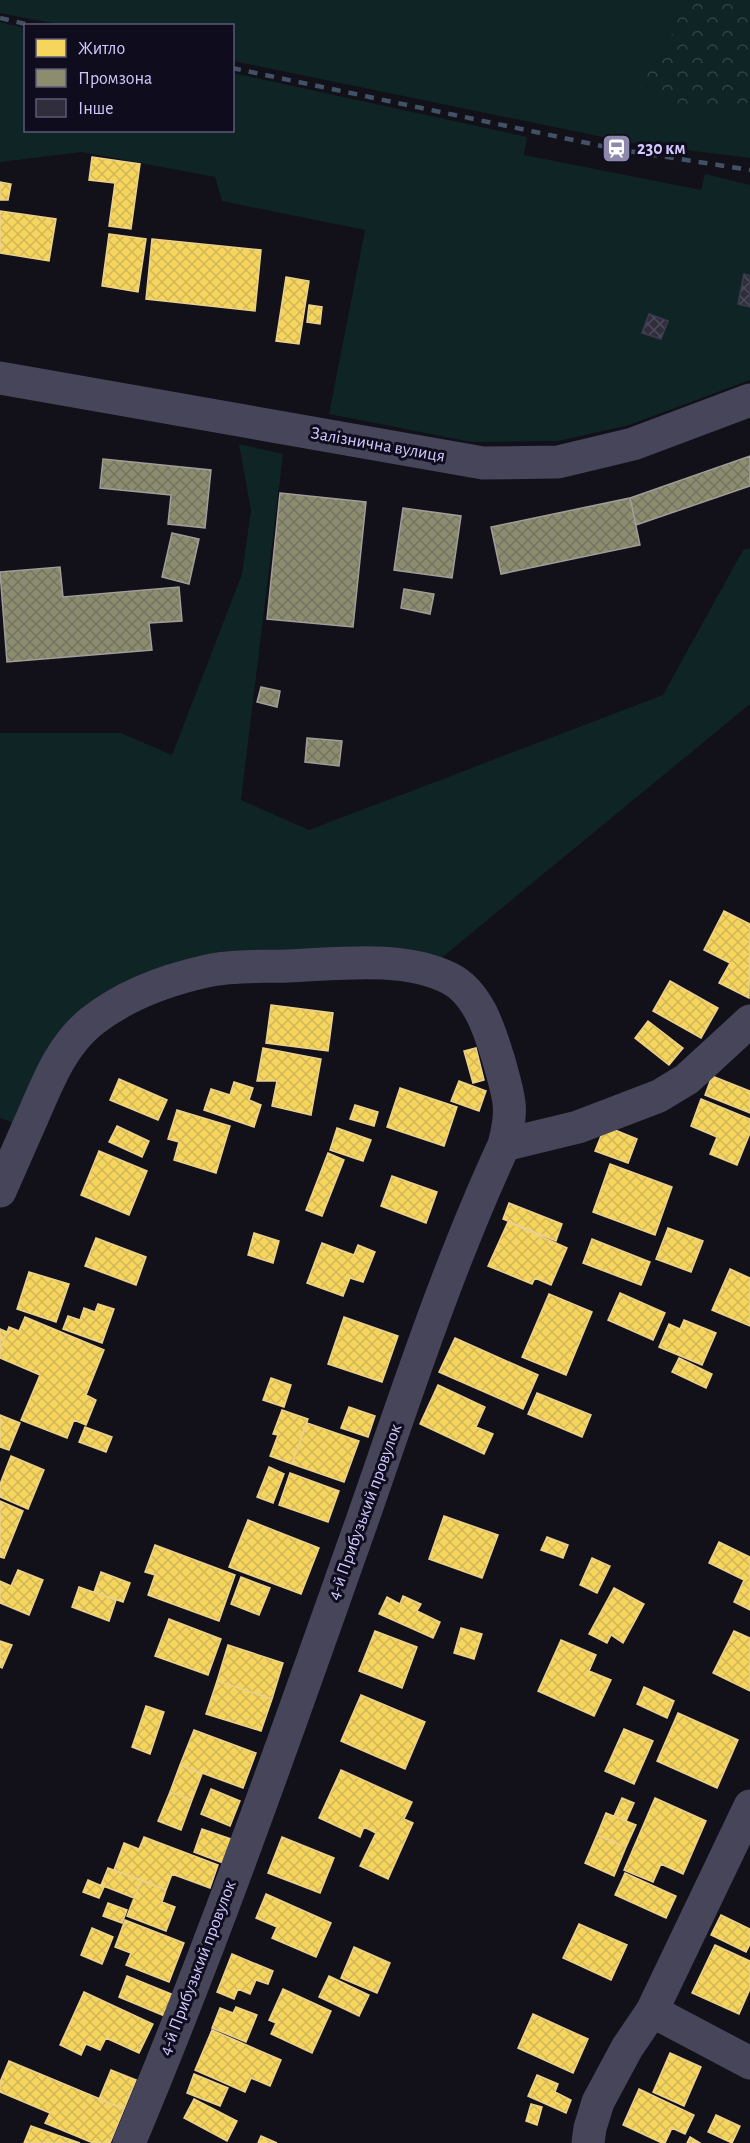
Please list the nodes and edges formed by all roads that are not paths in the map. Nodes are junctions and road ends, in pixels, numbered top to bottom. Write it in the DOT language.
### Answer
graph roads {
  1 [pos="0,378"];
  2 [pos="750,400"];
  3 [pos="750,1021"];
  4 [pos="504,1145"];
  5 [pos="0,1191"];
  6 [pos="750,1806"];
  7 [pos="652,2011"];
  8 [pos="750,2063"];
  9 [pos="129,2143"];
  10 [pos="588,2143"];
  1 -- 2 [label="street, Залізнична вулиця"];
  3 -- 4 [label="street"];
  4 -- 5 [label="street, 4-й Прибузький провулок"];
  4 -- 9 [label="street, 4-й Прибузький провулок"];
  6 -- 7 [label="street"];
  7 -- 8 [label="street"];
  7 -- 10 [label="street"];
}
